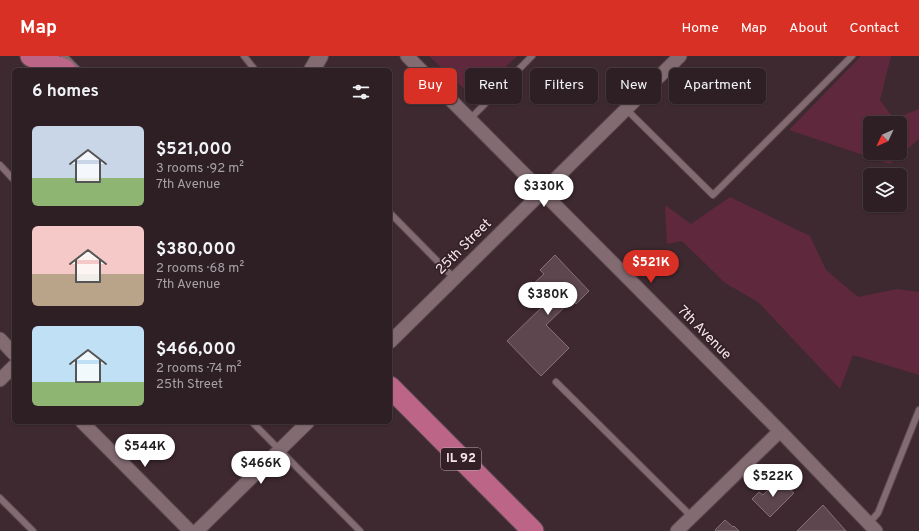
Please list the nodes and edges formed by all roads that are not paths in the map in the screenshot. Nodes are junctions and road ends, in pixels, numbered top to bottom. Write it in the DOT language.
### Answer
graph roads {
  1 [pos="31,56"];
  2 [pos="64,56"];
  3 [pos="244,56"];
  4 [pos="320,56"];
  5 [pos="407,56"];
  6 [pos="532,56"];
  7 [pos="680,56"];
  8 [pos="852,56"];
  9 [pos="60,68"];
  10 [pos="76,68"];
  11 [pos="253,68"];
  12 [pos="313,68"];
  13 [pos="626,109"];
  14 [pos="470,119"];
  15 [pos="0,165"];
  16 [pos="12,178"];
  17 [pos="542,192"];
  18 [pos="392,215"];
  19 [pos="455,279"];
  20 [pos="0,339"];
  21 [pos="392,340"];
  22 [pos="12,352"];
  23 [pos="12,368"];
  24 [pos="0,380"];
  25 [pos="556,382"];
  26 [pos="392,389"];
  27 [pos="919,410"];
  28 [pos="84,424"];
  29 [pos="254,424"];
  30 [pos="306,424"];
  31 [pos="780,431"];
  32 [pos="279,450"];
  33 [pos="0,498"];
  34 [pos="692,517"];
  35 [pos="873,527"];
  36 [pos="33,531"];
  37 [pos="190,531"];
  38 [pos="197,531"];
  39 [pos="360,531"];
  40 [pos="533,531"];
  41 [pos="677,531"];
  1 -- 9 [label="main road"];
  2 -- 10 [label="lane"];
  3 -- 11 [label="lane"];
  4 -- 12 [label="street"];
  5 -- 14 [label="street, 7th Avenue"];
  6 -- 14 [label="lane"];
  7 -- 13 [label="street, 25th Street"];
  8 -- 13 [label="lane"];
  13 -- 17 [label="street, 25th Street"];
  14 -- 17 [label="street, 7th Avenue"];
  15 -- 16 [label="lane"];
  17 -- 19 [label="street, 25th Street"];
  17 -- 31 [label="street, 7th Avenue"];
  18 -- 19 [label="lane"];
  19 -- 21 [label="street, 25th Street"];
  20 -- 22 [label="street"];
  23 -- 24 [label="street"];
  25 -- 34 [label="lane"];
  26 -- 40 [label="main road, IL 92"];
  27 -- 35 [label="lane"];
  28 -- 37 [label="street"];
  29 -- 32 [label="lane"];
  30 -- 32 [label="street"];
  31 -- 34 [label="street"];
  31 -- 35 [label="street, 7th Avenue"];
  32 -- 38 [label="street"];
  32 -- 39 [label="lane"];
  33 -- 36 [label="lane"];
  34 -- 41 [label="street"];
}
